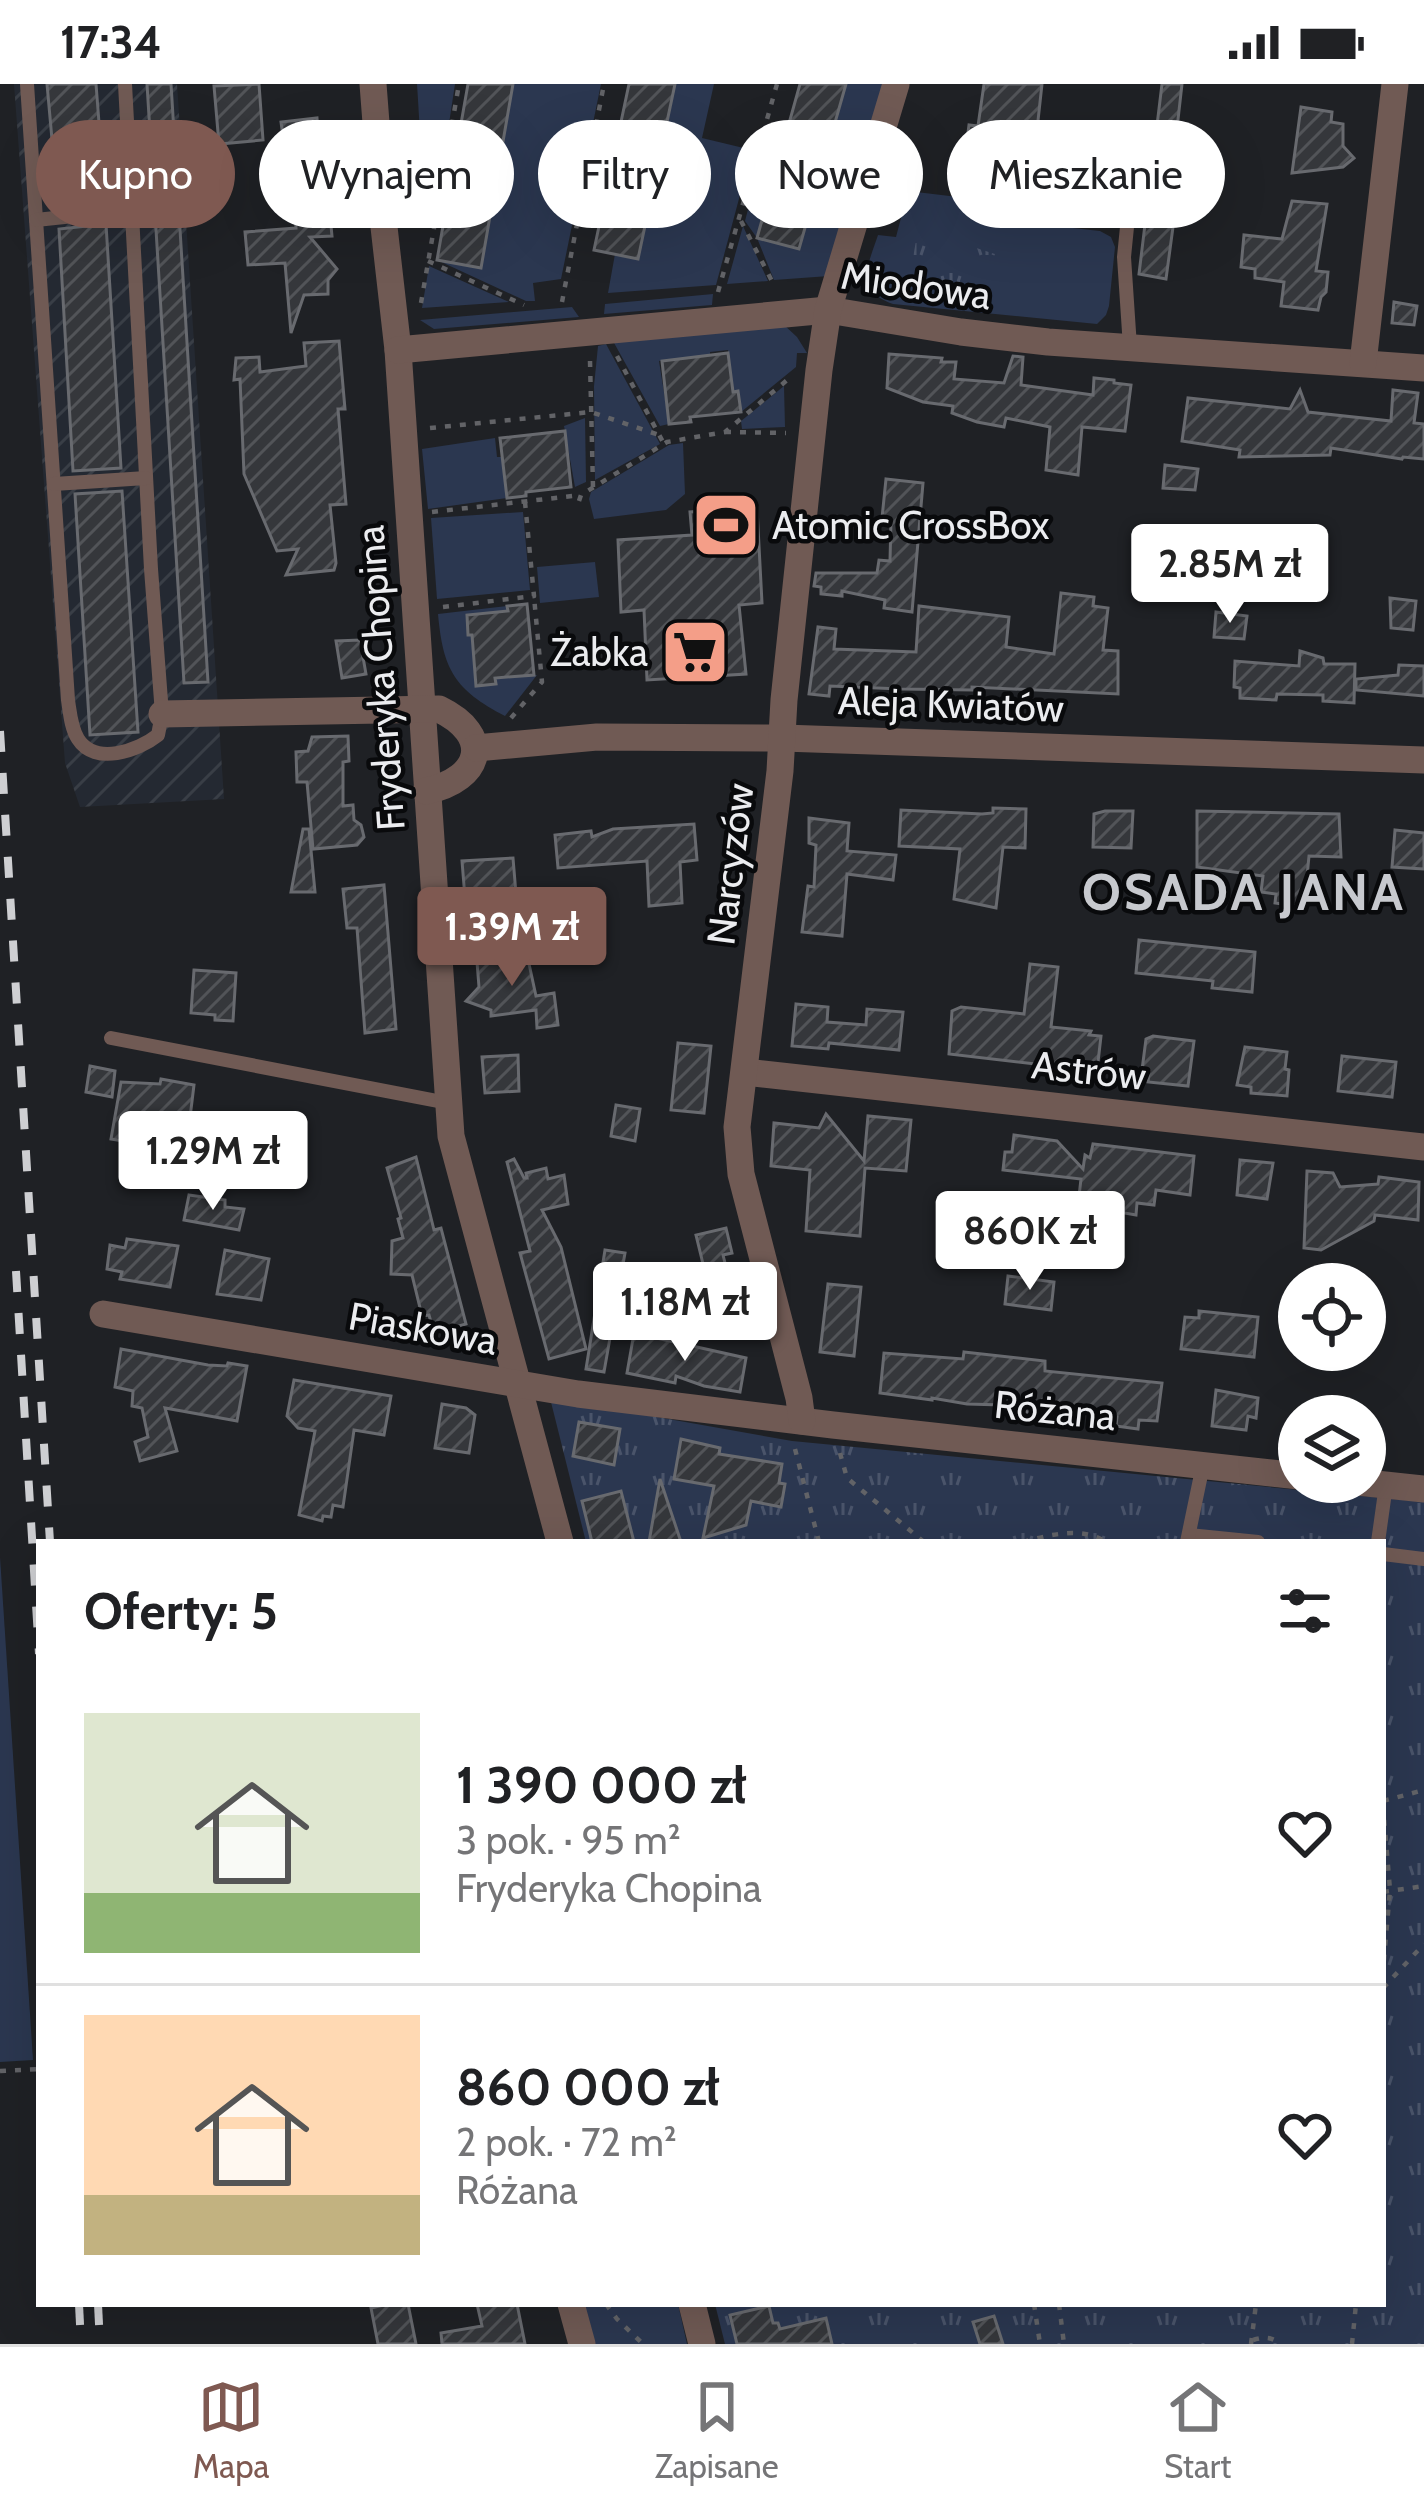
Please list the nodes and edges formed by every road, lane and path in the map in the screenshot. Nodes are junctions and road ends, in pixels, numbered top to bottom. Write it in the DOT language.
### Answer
graph roads {
  1 [pos="27,84"];
  2 [pos="125,84"];
  3 [pos="373,84"];
  4 [pos="459,84"];
  5 [pos="604,84"];
  6 [pos="777,84"];
  7 [pos="896,84"];
  8 [pos="1394,84"];
  9 [pos="127,120"];
  10 [pos="768,120"];
  11 [pos="36,220"];
  12 [pos="37,228"];
  13 [pos="132,228"];
  14 [pos="737,228"];
  15 [pos="745,228"];
  16 [pos="1127,228"];
  17 [pos="428,261"];
  18 [pos="774,285"];
  19 [pos="562,302"];
  20 [pos="524,305"];
  21 [pos="829,310"];
  22 [pos="419,315"];
  23 [pos="714,319"];
  24 [pos="596,330"];
  25 [pos="1130,347"];
  26 [pos="398,350"];
  27 [pos="1363,363"];
  28 [pos="1424,368"];
  29 [pos="800,369"];
  30 [pos="591,412"];
  31 [pos="420,429"];
  32 [pos="725,432"];
  33 [pos="812,433"];
  34 [pos="659,435"];
  35 [pos="664,444"];
  36 [pos="146,478"];
  37 [pos="54,484"];
  38 [pos="593,488"];
  39 [pos="524,502"];
  40 [pos="428,512"];
  41 [pos="534,596"];
  42 [pos="433,608"];
  43 [pos="421,708"];
  44 [pos="162,714"];
  45 [pos="507,722"];
  46 [pos="783,738"];
  47 [pos="476,748"];
  48 [pos="1424,760"];
  49 [pos="427,790"];
  50 [pos="111,1038"];
  51 [pos="745,1072"];
  52 [pos="450,1103"];
  53 [pos="1424,1147"];
  54 [pos="103,1314"];
  55 [pos="518,1384"];
  56 [pos="802,1421"];
  57 [pos="833,1425"];
  58 [pos="1203,1465"];
  59 [pos="1278,1474"];
  60 [pos="1386,1485"];
  61 [pos="1424,1490"];
  62 [pos="1383,1503"];
  63 [pos="559,1539"];
  64 [pos="818,1539"];
  65 [pos="921,1539"];
  66 [pos="1040,1539"];
  67 [pos="1102,1539"];
  68 [pos="1188,1539"];
  69 [pos="1378,1539"];
  70 [pos="1386,1554"];
  71 [pos="1424,1559"];
  72 [pos="1424,1790"];
  73 [pos="1386,1802"];
  74 [pos="1424,1886"];
  75 [pos="1386,1891"];
  76 [pos="1424,1944"];
  77 [pos="1386,1985"];
  78 [pos="36,2069"];
  79 [pos="2,2072"];
  80 [pos="572,2307"];
  81 [pos="608,2307"];
  82 [pos="693,2307"];
  83 [pos="1034,2307"];
  84 [pos="1059,2307"];
  85 [pos="1256,2307"];
  86 [pos="1356,2307"];
  87 [pos="1252,2342"];
  88 [pos="581,2344"];
  89 [pos="643,2344"];
  90 [pos="702,2344"];
  91 [pos="1040,2344"];
  92 [pos="1064,2344"];
  93 [pos="1280,2344"];
  94 [pos="1352,2344"];
  1 -- 11 [label="lane"];
  2 -- 9 [label="lane"];
  3 -- 26 [label="street, Fryderyka Chopina"];
  4 -- 17 [label="path"];
  5 -- 19 [label="path"];
  6 -- 10 [label="path"];
  7 -- 21 [label="street, Narcyzów"];
  8 -- 27 [label="street"];
  12 -- 37 [label="lane"];
  13 -- 36 [label="lane"];
  14 -- 23 [label="path"];
  15 -- 18 [label="path"];
  16 -- 25 [label="lane"];
  17 -- 20 [label="path"];
  17 -- 22 [label="path"];
  21 -- 23 [label="street, Miodowa"];
  21 -- 25 [label="street, Miodowa"];
  21 -- 33 [label="street, Narcyzów"];
  23 -- 24 [label="street, Miodowa"];
  24 -- 26 [label="street, Miodowa"];
  24 -- 30 [label="path"];
  24 -- 34 [label="path"];
  25 -- 27 [label="street, Miodowa"];
  26 -- 43 [label="street, Fryderyka Chopina"];
  27 -- 28 [label="street, Miodowa"];
  29 -- 32 [label="path"];
  30 -- 31 [label="path"];
  30 -- 34 [label="path"];
  30 -- 38 [label="path"];
  32 -- 33 [label="path"];
  32 -- 35 [label="path"];
  33 -- 46 [label="street, Narcyzów"];
  34 -- 35 [label="path"];
  35 -- 38 [label="path"];
  36 -- 37 [label="lane"];
  36 -- 44 [label="lane"];
  37 -- 44 [label="lane"];
  38 -- 39 [label="path"];
  39 -- 40 [label="path"];
  39 -- 41 [label="path"];
  41 -- 42 [label="path"];
  41 -- 45 [label="path"];
  43 -- 44 [label="street"];
  43 -- 47 [label="street"];
  43 -- 49 [label="street, Fryderyka Chopina"];
  46 -- 47 [label="street, Aleja Kwiatów"];
  46 -- 48 [label="street, Aleja Kwiatów"];
  46 -- 51 [label="street, Narcyzów"];
  47 -- 49 [label="street"];
  49 -- 52 [label="street, Fryderyka Chopina"];
  50 -- 52 [label="lane"];
  51 -- 53 [label="street, Astrów"];
  51 -- 56 [label="street, Narcyzów"];
  52 -- 55 [label="street, Fryderyka Chopina"];
  54 -- 55 [label="street, Piaskowa"];
  55 -- 56 [label="street, Piaskowa"];
  55 -- 63 [label="street, Fryderyka Chopina"];
  56 -- 57 [label="street, Różana"];
  56 -- 64 [label="path"];
  57 -- 58 [label="street, Różana"];
  57 -- 65 [label="path"];
  58 -- 59 [label="street, Różana"];
  58 -- 68 [label="lane"];
  60 -- 61 [label="street"];
  62 -- 69 [label="lane"];
  66 -- 67 [label="path"];
  70 -- 71 [label="lane"];
  72 -- 73 [label="path"];
  74 -- 75 [label="path"];
  76 -- 77 [label="path"];
  78 -- 79 [label="path"];
  80 -- 88 [label="street"];
  81 -- 89 [label="path"];
  82 -- 90 [label="street"];
  83 -- 91 [label="path"];
  84 -- 92 [label="path"];
  85 -- 87 [label="path"];
  86 -- 94 [label="path"];
  87 -- 93 [label="path"];
}
